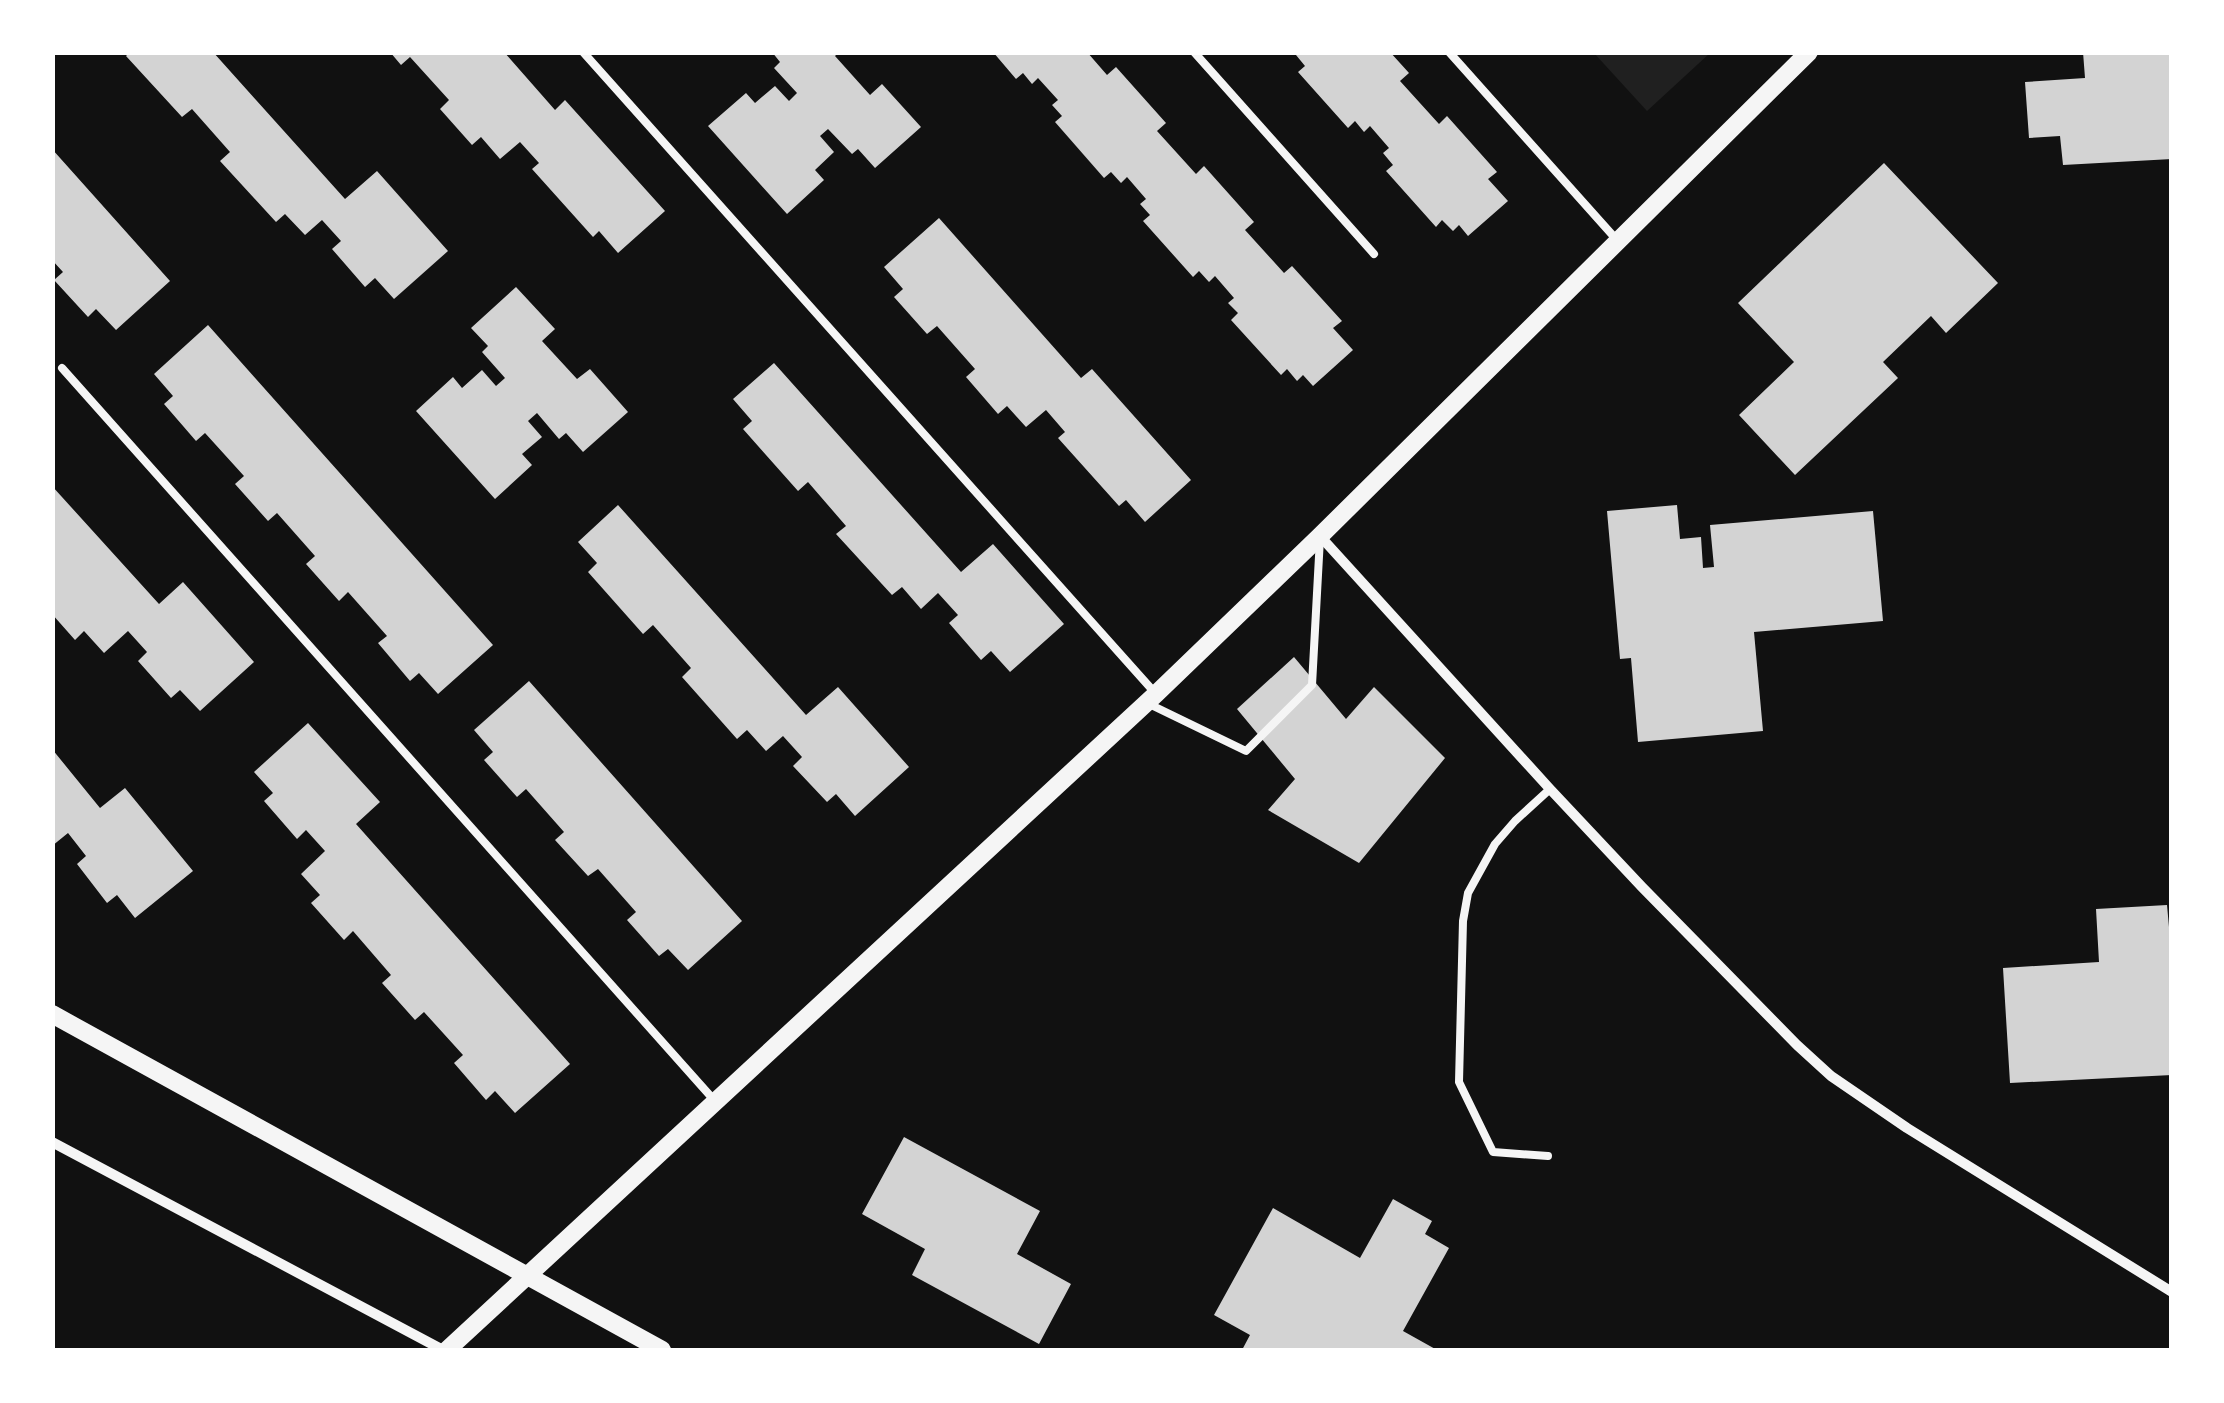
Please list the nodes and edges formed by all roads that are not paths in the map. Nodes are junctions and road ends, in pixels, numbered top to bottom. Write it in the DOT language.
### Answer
graph roads {
  1 [pos="583,52"];
  2 [pos="1194,52"];
  3 [pos="1449,52"];
  4 [pos="1809,52"];
  5 [pos="1618,242"];
  6 [pos="1374,254"];
  7 [pos="62,368"];
  8 [pos="1320,536"];
  9 [pos="1151,699"];
  10 [pos="1550,789"];
  11 [pos="52,1014"];
  12 [pos="716,1102"];
  13 [pos="52,1142"];
  14 [pos="1548,1156"];
  15 [pos="529,1276"];
  16 [pos="2172,1292"];
  17 [pos="445,1350"];
  18 [pos="662,1350"];
  1 -- 9 [label="lane"];
  2 -- 6 [label="lane"];
  3 -- 5 [label="lane"];
  4 -- 5 [label="street"];
  5 -- 8 [label="street"];
  7 -- 12 [label="lane"];
  8 -- 9 [label="street"];
  8 -- 9 [label="lane"];
  8 -- 10 [label="street"];
  9 -- 12 [label="street"];
  10 -- 14 [label="lane"];
  10 -- 16 [label="street"];
  11 -- 15 [label="street"];
  12 -- 15 [label="street"];
  13 -- 17 [label="street"];
  15 -- 17 [label="street"];
  15 -- 18 [label="street"];
}
